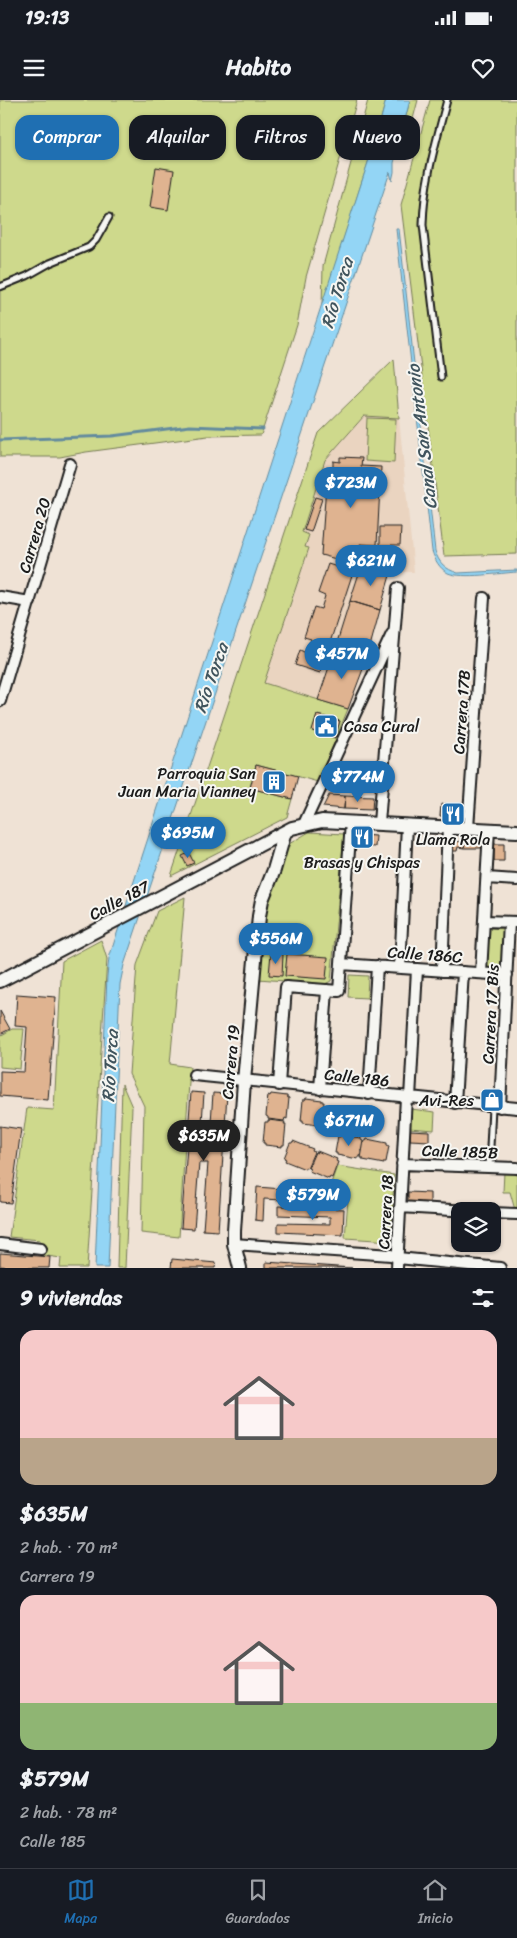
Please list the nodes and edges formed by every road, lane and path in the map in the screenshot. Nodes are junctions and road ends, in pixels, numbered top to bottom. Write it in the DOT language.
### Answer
graph roads {
  1 [pos="447,100"];
  2 [pos="109,217"];
  3 [pos="0,287"];
  4 [pos="441,377"];
  5 [pos="70,464"];
  6 [pos="398,588"];
  7 [pos="0,597"];
  8 [pos="484,598"];
  9 [pos="30,602"];
  10 [pos="395,628"];
  11 [pos="0,701"];
  12 [pos="351,822"];
  13 [pos="304,824"];
  14 [pos="379,824"];
  15 [pos="407,825"];
  16 [pos="448,827"];
  17 [pos="468,828"];
  18 [pos="489,830"];
  19 [pos="517,831"];
  20 [pos="285,832"];
  21 [pos="261,844"];
  22 [pos="277,862"];
  23 [pos="486,878"];
  24 [pos="517,880"];
  25 [pos="484,921"];
  26 [pos="513,922"];
  27 [pos="341,964"];
  28 [pos="377,966"];
  29 [pos="400,968"];
  30 [pos="417,969"];
  31 [pos="442,971"];
  32 [pos="463,972"];
  33 [pos="481,973"];
  34 [pos="507,975"];
  35 [pos="0,981"];
  36 [pos="327,990"];
  37 [pos="194,1075"];
  38 [pos="244,1081"];
  39 [pos="279,1084"];
  40 [pos="320,1089"];
  41 [pos="369,1094"];
  42 [pos="408,1098"];
  43 [pos="455,1103"];
  44 [pos="496,1107"];
  45 [pos="517,1108"];
  46 [pos="402,1164"];
  47 [pos="489,1167"];
  48 [pos="517,1168"];
  49 [pos="400,1207"];
  50 [pos="451,1210"];
  51 [pos="501,1213"];
  52 [pos="517,1214"];
  53 [pos="0,1244"];
  54 [pos="234,1244"];
  55 [pos="41,1249"];
  56 [pos="397,1263"];
  57 [pos="240,1268"];
  58 [pos="500,1268"];
  1 -- 4 [label="lane"];
  2 -- 3 [label="lane"];
  5 -- 9 [label="street, Carrera 20"];
  6 -- 10 [label="street"];
  7 -- 9 [label="street"];
  8 -- 17 [label="street, Carrera 17B"];
  9 -- 11 [label="street, Carrera 20"];
  10 -- 13 [label="street"];
  10 -- 14 [label="street"];
  12 -- 13 [label="street, Calle 187"];
  12 -- 14 [label="street, Calle 187"];
  12 -- 27 [label="street"];
  13 -- 20 [label="street, Calle 187"];
  14 -- 15 [label="street, Calle 187"];
  15 -- 16 [label="street, Calle 187"];
  15 -- 29 [label="street"];
  16 -- 17 [label="street, Calle 187"];
  16 -- 31 [label="street"];
  17 -- 18 [label="street, Calle 187"];
  18 -- 19 [label="street, Calle 187"];
  18 -- 23 [label="street"];
  20 -- 21 [label="street, Calle 187"];
  20 -- 22 [label="street, Carrera 19"];
  21 -- 22 [label="street"];
  21 -- 35 [label="street, Calle 187"];
  22 -- 38 [label="street, Carrera 19"];
  23 -- 24 [label="street"];
  23 -- 25 [label="street"];
  25 -- 26 [label="street"];
  25 -- 33 [label="street"];
  26 -- 34 [label="street, Carrera 17 Bis"];
  27 -- 28 [label="street, Calle 186C"];
  27 -- 36 [label="street"];
  28 -- 29 [label="street, Calle 186C"];
  28 -- 41 [label="street"];
  29 -- 30 [label="street, Calle 186C"];
  30 -- 31 [label="street, Calle 186C"];
  30 -- 42 [label="street, Carrera 18"];
  31 -- 32 [label="street, Calle 186C"];
  32 -- 33 [label="street, Calle 186C"];
  32 -- 43 [label="street"];
  33 -- 34 [label="street, Calle 186C"];
  34 -- 44 [label="street, Carrera 17 Bis"];
  36 -- 39 [label="street"];
  36 -- 40 [label="street"];
  37 -- 38 [label="street, Calle 186"];
  38 -- 39 [label="street, Calle 186"];
  38 -- 54 [label="street, Carrera 19"];
  39 -- 40 [label="street, Calle 186"];
  40 -- 41 [label="street, Calle 186"];
  41 -- 42 [label="street, Calle 186"];
  42 -- 43 [label="street, Calle 186"];
  42 -- 46 [label="street, Carrera 18"];
  43 -- 44 [label="street, Calle 186"];
  44 -- 45 [label="street, Calle 186"];
  44 -- 47 [label="lane"];
  46 -- 47 [label="street, Calle 185B"];
  46 -- 49 [label="street, Carrera 18"];
  47 -- 48 [label="street, Calle 185B"];
  49 -- 50 [label="street"];
  49 -- 56 [label="street, Carrera 18"];
  51 -- 52 [label="street"];
  53 -- 55 [label="street"];
  54 -- 56 [label="street"];
  54 -- 57 [label="street, Carrera 19"];
  56 -- 58 [label="street"];
}
